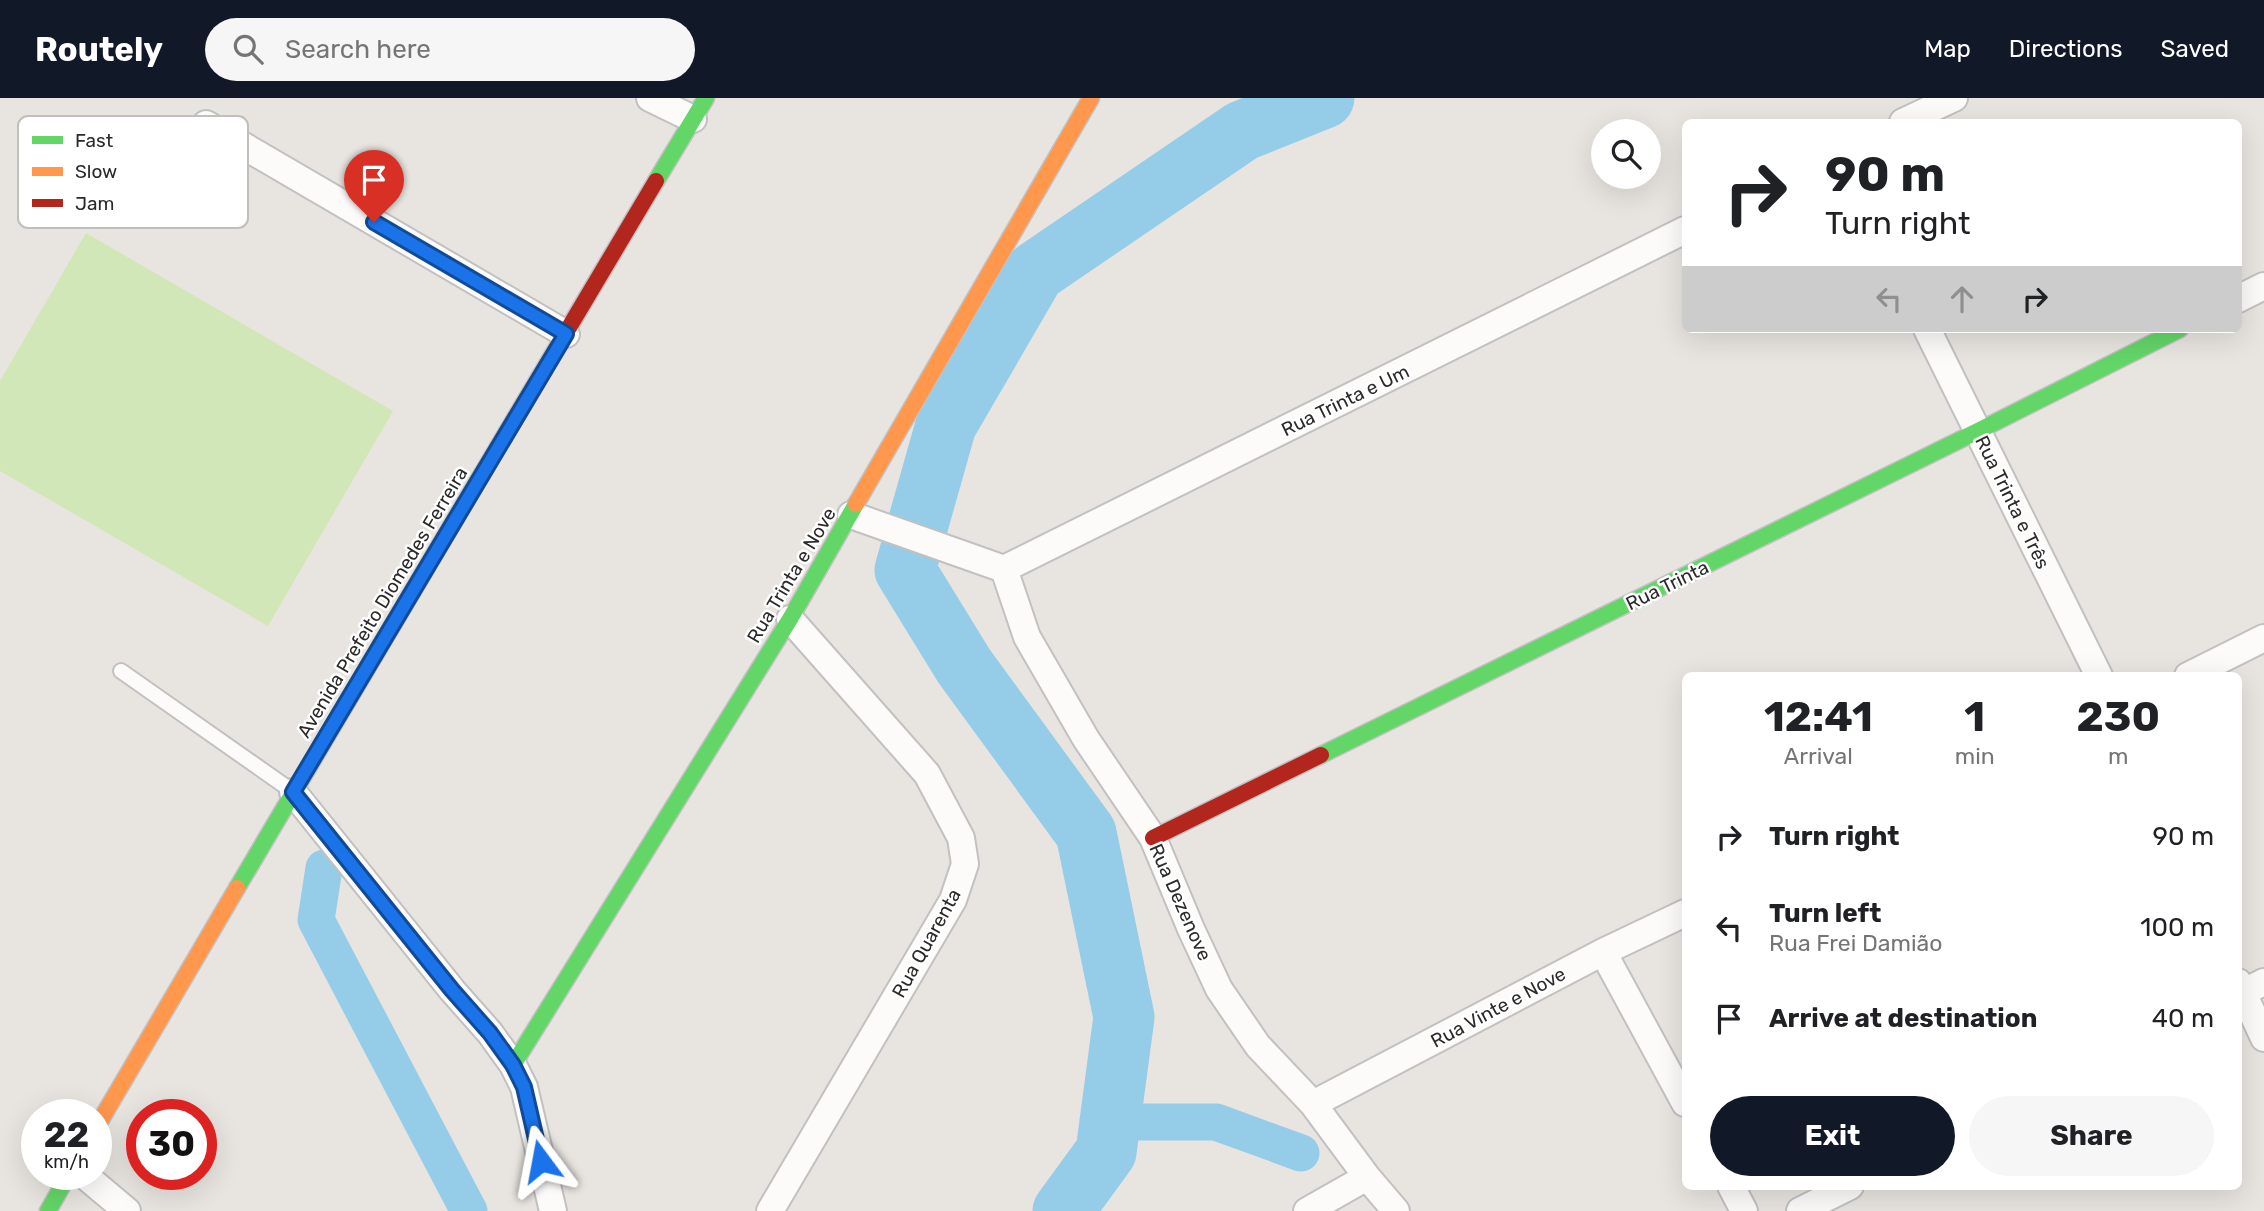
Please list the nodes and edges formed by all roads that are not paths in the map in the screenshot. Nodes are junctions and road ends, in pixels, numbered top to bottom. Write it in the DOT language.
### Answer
graph roads {
  1 [pos="650,98"];
  2 [pos="1091,98"];
  3 [pos="1954,98"];
  4 [pos="700,109"];
  5 [pos="1909,119"];
  6 [pos="248,148"];
  7 [pos="1682,231"];
  8 [pos="2264,286"];
  9 [pos="2242,297"];
  10 [pos="1929,333"];
  11 [pos="2172,333"];
  12 [pos="566,334"];
  13 [pos="1978,431"];
  14 [pos="850,515"];
  15 [pos="1004,569"];
  16 [pos="790,619"];
  17 [pos="2264,638"];
  18 [pos="121,671"];
  19 [pos="2097,672"];
  20 [pos="2196,672"];
  21 [pos="293,792"];
  22 [pos="1153,838"];
  23 [pos="1682,914"];
  24 [pos="1603,952"];
  25 [pos="2246,988"];
  26 [pos="2264,1038"];
  27 [pos="513,1065"];
  28 [pos="1682,1097"];
  29 [pos="112,1101"];
  30 [pos="1313,1104"];
  31 [pos="1367,1177"];
  32 [pos="60,1190"];
  33 [pos="102,1190"];
  34 [pos="1733,1190"];
  35 [pos="1842,1190"];
  36 [pos="48,1211"];
  37 [pos="127,1211"];
  38 [pos="553,1211"];
  39 [pos="770,1211"];
  40 [pos="1307,1211"];
  41 [pos="1396,1211"];
  42 [pos="1744,1211"];
  43 [pos="1800,1211"];
  1 -- 4 [label="street"];
  2 -- 14 [label="street, Rua Trinta e Nove"];
  3 -- 5 [label="street"];
  4 -- 12 [label="street, Avenida Prefeito Diomedes Ferreira"];
  6 -- 12 [label="street"];
  7 -- 15 [label="street, Rua Trinta e Um"];
  8 -- 9 [label="street"];
  10 -- 13 [label="street, Rua Trinta e Três"];
  11 -- 13 [label="street, Rua Trinta"];
  12 -- 21 [label="street, Avenida Prefeito Diomedes Ferreira"];
  13 -- 19 [label="street, Rua Trinta e Três"];
  13 -- 22 [label="street, Rua Trinta"];
  14 -- 15 [label="street"];
  14 -- 16 [label="street, Rua Trinta e Nove"];
  15 -- 22 [label="street, Rua Dezenove"];
  16 -- 27 [label="street, Rua Trinta e Nove"];
  16 -- 39 [label="street, Rua Quarenta"];
  17 -- 20 [label="street"];
  18 -- 21 [label="lane"];
  21 -- 27 [label="street"];
  21 -- 29 [label="street, Avenida Prefeito Diomedes Ferreira"];
  22 -- 30 [label="street, Rua Dezenove"];
  23 -- 24 [label="street, Rua Vinte e Nove"];
  24 -- 28 [label="street"];
  24 -- 30 [label="street, Rua Vinte e Nove"];
  25 -- 26 [label="street"];
  27 -- 38 [label="street"];
  30 -- 31 [label="street, Rua Dezenove"];
  31 -- 40 [label="street"];
  31 -- 41 [label="street, Rua Dezenove"];
  32 -- 36 [label="street"];
  33 -- 37 [label="street"];
  34 -- 42 [label="street"];
  35 -- 43 [label="street"];
}
